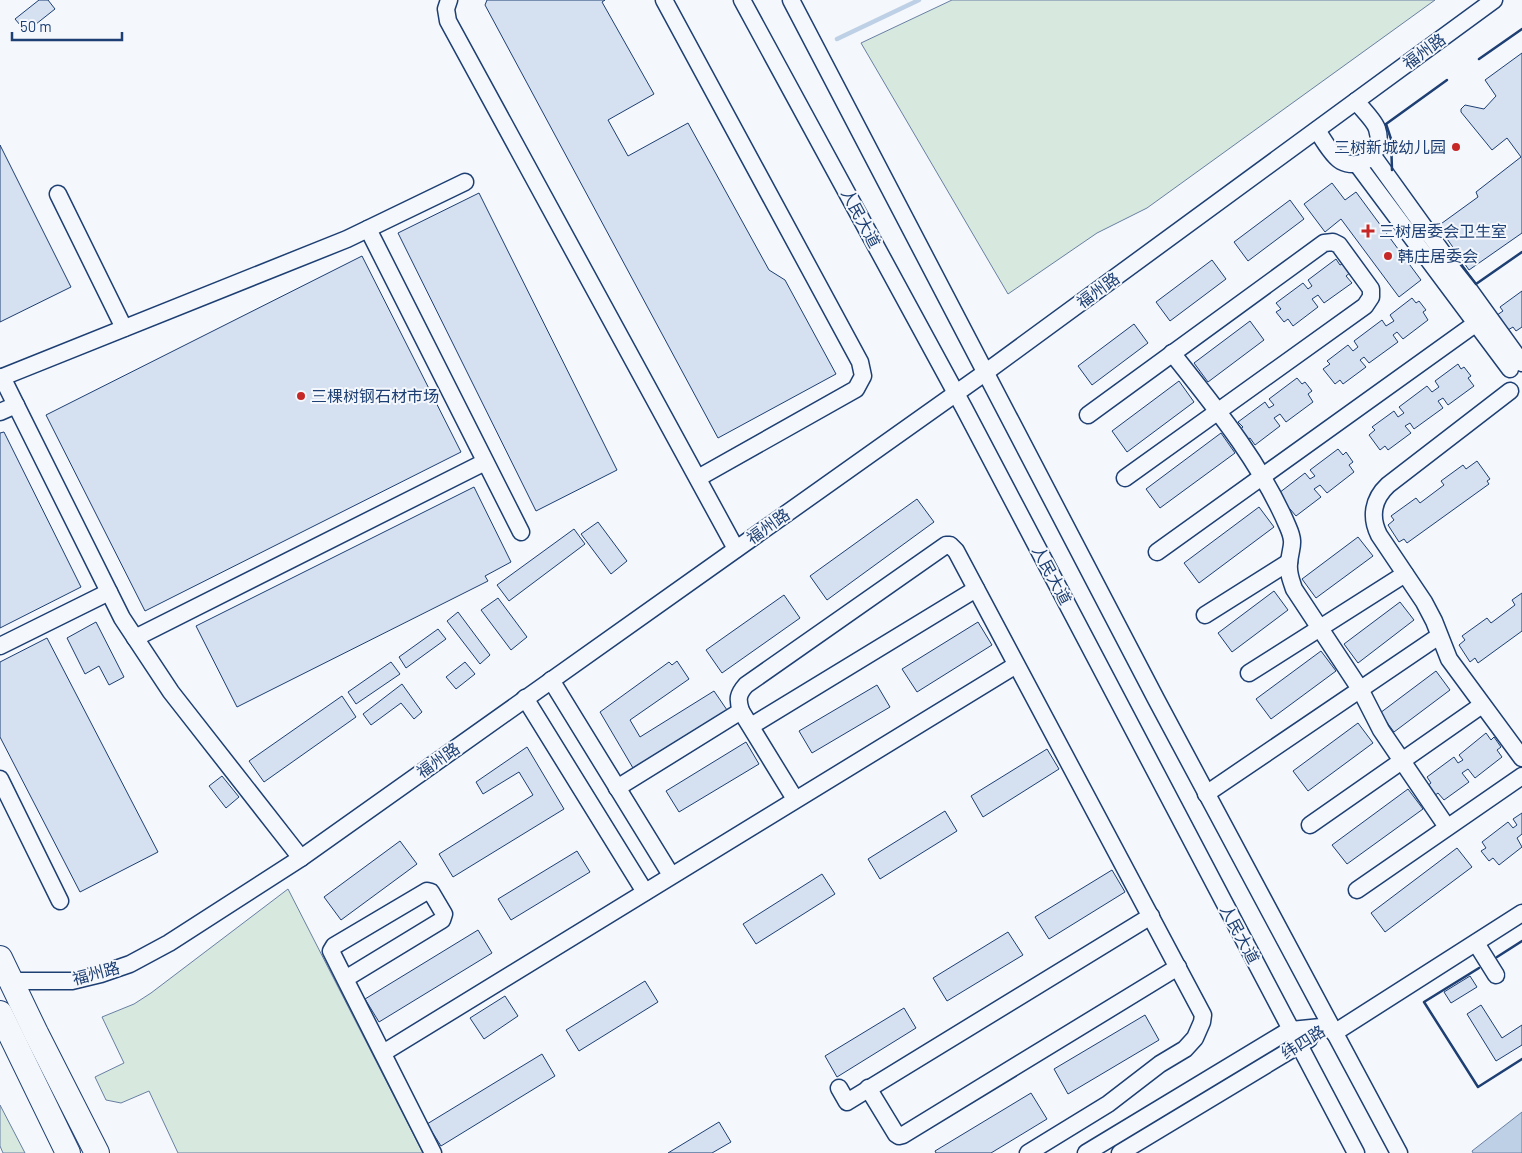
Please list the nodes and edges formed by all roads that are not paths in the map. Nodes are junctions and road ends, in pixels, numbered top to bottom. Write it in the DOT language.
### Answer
graph roads {
  1 [pos="449,0"];
  2 [pos="664,0"];
  3 [pos="742,0"];
  4 [pos="791,0"];
  5 [pos="1494,0"];
  6 [pos="1356,101"];
  7 [pos="1317,130"];
  8 [pos="1373,156"];
  9 [pos="1357,164"];
  10 [pos="465,182"];
  11 [pos="58,194"];
  12 [pos="368,229"];
  13 [pos="1476,324"];
  14 [pos="124,328"];
  15 [pos="1172,353"];
  16 [pos="1518,365"];
  17 [pos="986,372"];
  18 [pos="1,378"];
  19 [pos="956,393"];
  20 [pos="1516,394"];
  21 [pos="16,404"];
  22 [pos="1218,411"];
  23 [pos="0,412"];
  24 [pos="1088,415"];
  25 [pos="486,462"];
  26 [pos="1262,477"];
  27 [pos="698,478"];
  28 [pos="1125,478"];
  29 [pos="521,532"];
  30 [pos="736,549"];
  31 [pos="1157,552"];
  32 [pos="1289,562"];
  33 [pos="1404,574"];
  34 [pos="976,589"];
  35 [pos="109,592"];
  36 [pos="1205,615"];
  37 [pos="1320,628"];
  38 [pos="1439,636"];
  39 [pos="135,638"];
  40 [pos="0,646"];
  41 [pos="1016,665"];
  42 [pos="1249,672"];
  43 [pos="551,680"];
  44 [pos="1360,689"];
  45 [pos="526,698"];
  46 [pos="1482,705"];
  47 [pos="741,711"];
  48 [pos="751,726"];
  49 [pos="1522,758"];
  50 [pos="1402,761"];
  51 [pos="1522,776"];
  52 [pos="0,779"];
  53 [pos="617,788"];
  54 [pos="1206,794"];
  55 [pos="795,799"];
  56 [pos="1310,824"];
  57 [pos="1447,827"];
  58 [pos="301,858"];
  59 [pos="671,876"];
  60 [pos="1357,890"];
  61 [pos="644,892"];
  62 [pos="60,901"];
  63 [pos="1522,913"];
  64 [pos="1151,916"];
  65 [pos="1476,942"];
  66 [pos="0,958"];
  67 [pos="1178,967"];
  68 [pos="1496,975"];
  69 [pos="345,979"];
  70 [pos="11,981"];
  71 [pos="0,1013"];
  72 [pos="1332,1029"];
  73 [pos="1291,1030"];
  74 [pos="1299,1045"];
  75 [pos="382,1053"];
  76 [pos="838,1088"];
  77 [pos="868,1088"];
  78 [pos="88,1149"];
  79 [pos="68,1153"];
  80 [pos="433,1153"];
  81 [pos="1028,1153"];
  82 [pos="1086,1153"];
  83 [pos="1120,1153"];
  84 [pos="1356,1153"];
  85 [pos="1399,1153"];
  1 -- 27 [label="street"];
  2 -- 27 [label="street"];
  3 -- 19 [label="street, 人民大道"];
  4 -- 17 [label="street"];
  5 -- 6 [label="street, 福州路"];
  6 -- 7 [label="street, 福州路"];
  6 -- 8 [label="street"];
  7 -- 9 [label="street"];
  7 -- 17 [label="street, 福州路"];
  8 -- 9 [label="street"];
  8 -- 16 [label="street"];
  9 -- 13 [label="street"];
  10 -- 12 [label="street"];
  11 -- 14 [label="street"];
  12 -- 14 [label="street"];
  12 -- 25 [label="street"];
  13 -- 16 [label="street"];
  13 -- 26 [label="street"];
  14 -- 18 [label="street"];
  15 -- 22 [label="street"];
  15 -- 22 [label="street"];
  15 -- 24 [label="street"];
  16 -- 20 [label="street"];
  17 -- 19 [label="street, 福州路"];
  17 -- 54 [label="street"];
  18 -- 21 [label="street"];
  19 -- 30 [label="street, 福州路"];
  19 -- 73 [label="street, 人民大道"];
  20 -- 33 [label="street"];
  21 -- 23 [label="street"];
  21 -- 35 [label="street"];
  22 -- 26 [label="street"];
  22 -- 28 [label="street"];
  25 -- 29 [label="street"];
  25 -- 39 [label="street"];
  26 -- 31 [label="street"];
  26 -- 32 [label="street"];
  27 -- 30 [label="street"];
  30 -- 43 [label="street, 福州路"];
  32 -- 36 [label="street"];
  32 -- 37 [label="street"];
  33 -- 37 [label="street"];
  33 -- 38 [label="street"];
  34 -- 41 [label="street"];
  34 -- 47 [label="street"];
  34 -- 48 [label="street"];
  35 -- 39 [label="street"];
  35 -- 40 [label="street"];
  37 -- 42 [label="street"];
  37 -- 44 [label="street"];
  38 -- 44 [label="street"];
  38 -- 46 [label="street"];
  39 -- 58 [label="street"];
  41 -- 55 [label="street"];
  41 -- 64 [label="street"];
  43 -- 45 [label="street, 福州路"];
  43 -- 53 [label="street"];
  44 -- 50 [label="street"];
  44 -- 54 [label="street"];
  45 -- 58 [label="street, 福州路"];
  45 -- 61 [label="street"];
  46 -- 49 [label="street"];
  46 -- 50 [label="street"];
  47 -- 48 [label="street"];
  47 -- 53 [label="street"];
  48 -- 55 [label="street"];
  50 -- 56 [label="street"];
  50 -- 57 [label="street"];
  51 -- 57 [label="street"];
  52 -- 62 [label="street"];
  53 -- 59 [label="street"];
  54 -- 72 [label="street"];
  55 -- 59 [label="street"];
  57 -- 60 [label="street"];
  58 -- 70 [label="street, 福州路"];
  59 -- 61 [label="street"];
  61 -- 75 [label="street"];
  63 -- 65 [label="street"];
  64 -- 67 [label="street"];
  64 -- 77 [label="street"];
  65 -- 68 [label="street"];
  65 -- 72 [label="street"];
  66 -- 70 [label="highway"];
  67 -- 77 [label="street"];
  67 -- 81 [label="street"];
  69 -- 69 [label="street"];
  69 -- 75 [label="street"];
  70 -- 78 [label="highway"];
  71 -- 79 [label="highway"];
  72 -- 73 [label="street, 纬四路"];
  72 -- 74 [label="street, 纬四路"];
  72 -- 85 [label="street"];
  73 -- 74 [label="street, 人民大道"];
  73 -- 82 [label="street, 纬四路"];
  74 -- 83 [label="street, 纬四路"];
  74 -- 84 [label="street, 人民大道"];
  75 -- 80 [label="street"];
  76 -- 77 [label="street"];
}
